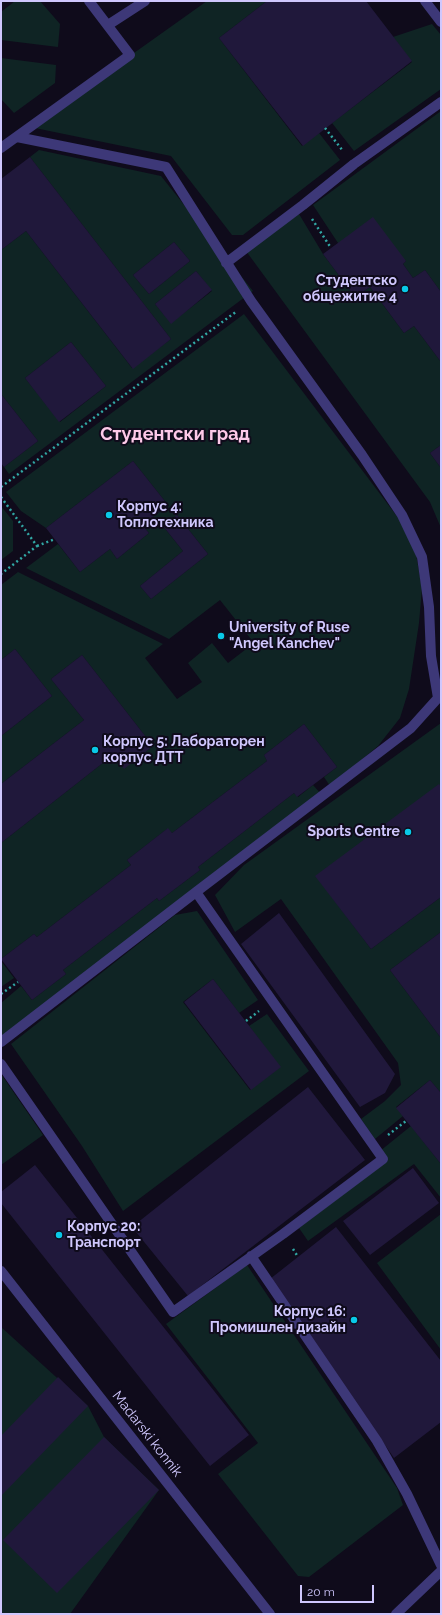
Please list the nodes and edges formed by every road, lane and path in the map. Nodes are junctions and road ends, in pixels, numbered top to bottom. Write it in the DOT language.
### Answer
graph roads {
  1 [pos="89,1"];
  2 [pos="145,1"];
  3 [pos="425,1"];
  4 [pos="441,22"];
  5 [pos="108,25"];
  6 [pos="441,102"];
  7 [pos="325,128"];
  8 [pos="17,137"];
  9 [pos="1,148"];
  10 [pos="354,164"];
  11 [pos="303,205"];
  12 [pos="331,248"];
  13 [pos="226,263"];
  14 [pos="251,301"];
  15 [pos="1,487"];
  16 [pos="1,497"];
  17 [pos="55,539"];
  18 [pos="37,546"];
  19 [pos="1,574"];
  20 [pos="196,892"];
  21 [pos="18,982"];
  22 [pos="1,994"];
  23 [pos="1,1042"];
  24 [pos="1,1064"];
  25 [pos="406,1121"];
  26 [pos="373,1146"];
  27 [pos="251,1256"];
  28 [pos="1,1271"];
  29 [pos="441,1565"];
  30 [pos="441,1571"];
  31 [pos="270,1614"];
  32 [pos="396,1614"];
  1 -- 5 [label="street"];
  2 -- 5 [label="street"];
  3 -- 4 [label="street"];
  5 -- 8 [label="street"];
  6 -- 10 [label="street"];
  7 -- 10 [label="path"];
  8 -- 9 [label="street"];
  8 -- 13 [label="street"];
  10 -- 11 [label="street"];
  11 -- 12 [label="path"];
  11 -- 13 [label="street"];
  13 -- 14 [label="street"];
  14 -- 15 [label="path"];
  14 -- 20 [label="street"];
  16 -- 18 [label="path"];
  17 -- 18 [label="path"];
  18 -- 19 [label="path"];
  20 -- 23 [label="street"];
  20 -- 26 [label="street"];
  21 -- 22 [label="path"];
  24 -- 27 [label="street"];
  25 -- 26 [label="path"];
  26 -- 27 [label="street"];
  27 -- 29 [label="street"];
  28 -- 31 [label="street, Madarski konnik"];
  30 -- 32 [label="street"];
}
